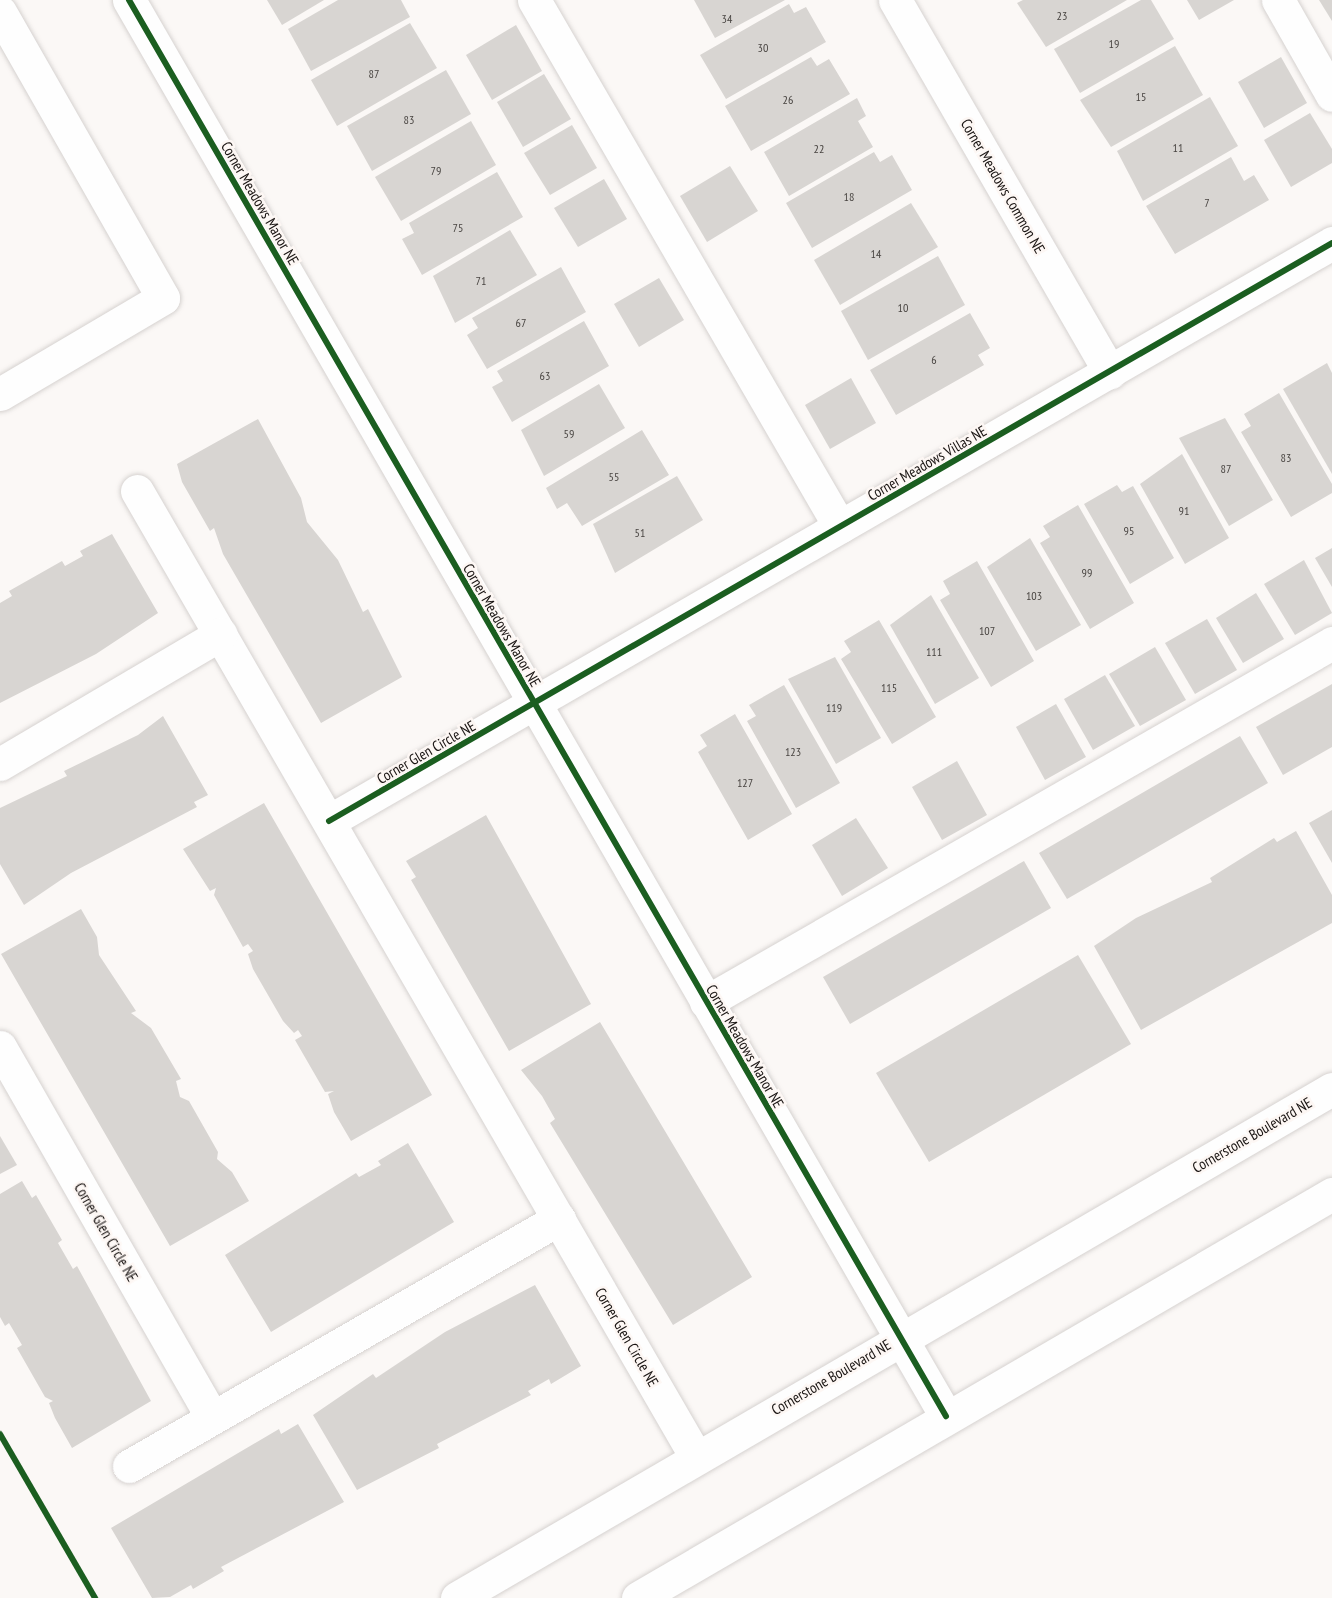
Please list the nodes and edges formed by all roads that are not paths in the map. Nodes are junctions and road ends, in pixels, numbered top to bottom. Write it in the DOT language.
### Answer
graph roads {
  1 [pos="129,0"];
  2 [pos="534,0"];
  3 [pos="896,0"];
  4 [pos="1278,0"];
  5 [pos="0,12"];
  6 [pos="1332,95"];
  7 [pos="1332,243"];
  8 [pos="1110,372"];
  9 [pos="0,394"];
  10 [pos="137,490"];
  11 [pos="840,527"];
  12 [pos="221,634"];
  13 [pos="1332,643"];
  14 [pos="534,704"];
  15 [pos="0,764"];
  16 [pos="329,821"];
  17 [pos="706,1002"];
  18 [pos="0,1047"];
  19 [pos="1332,1089"];
  20 [pos="1332,1194"];
  21 [pos="559,1219"];
  22 [pos="898,1339"];
  23 [pos="946,1416"];
  24 [pos="212,1417"];
  25 [pos="695,1455"];
  26 [pos="129,1466"];
  27 [pos="457,1598"];
  28 [pos="638,1598"];
  1 -- 14 [label="street, Corner Meadows Manor NE"];
  2 -- 11 [label="street"];
  3 -- 8 [label="street, Corner Meadows Common NE"];
  4 -- 6 [label="street"];
  5 -- 9 [label="street"];
  7 -- 8 [label="street, Corner Meadows Villas NE"];
  8 -- 11 [label="street, Corner Meadows Villas NE"];
  10 -- 12 [label="street, Corner Glen Circle NE"];
  11 -- 14 [label="street, Corner Meadows Villas NE"];
  12 -- 15 [label="street"];
  12 -- 16 [label="street, Corner Glen Circle NE"];
  13 -- 17 [label="street"];
  14 -- 16 [label="street, Corner Glen Circle NE"];
  14 -- 17 [label="street, Corner Meadows Manor NE"];
  16 -- 21 [label="street, Corner Glen Circle NE"];
  17 -- 22 [label="street, Corner Meadows Manor NE"];
  18 -- 24 [label="street, Corner Glen Circle NE"];
  19 -- 22 [label="street, Cornerstone Boulevard NE"];
  20 -- 23 [label="street"];
  21 -- 24 [label="street"];
  21 -- 25 [label="street, Corner Glen Circle NE"];
  22 -- 23 [label="street, Corner Meadows Manor NE"];
  22 -- 25 [label="street, Cornerstone Boulevard NE"];
  23 -- 28 [label="street"];
  24 -- 26 [label="street"];
  25 -- 27 [label="street, Cornerstone Boulevard NE"];
}
